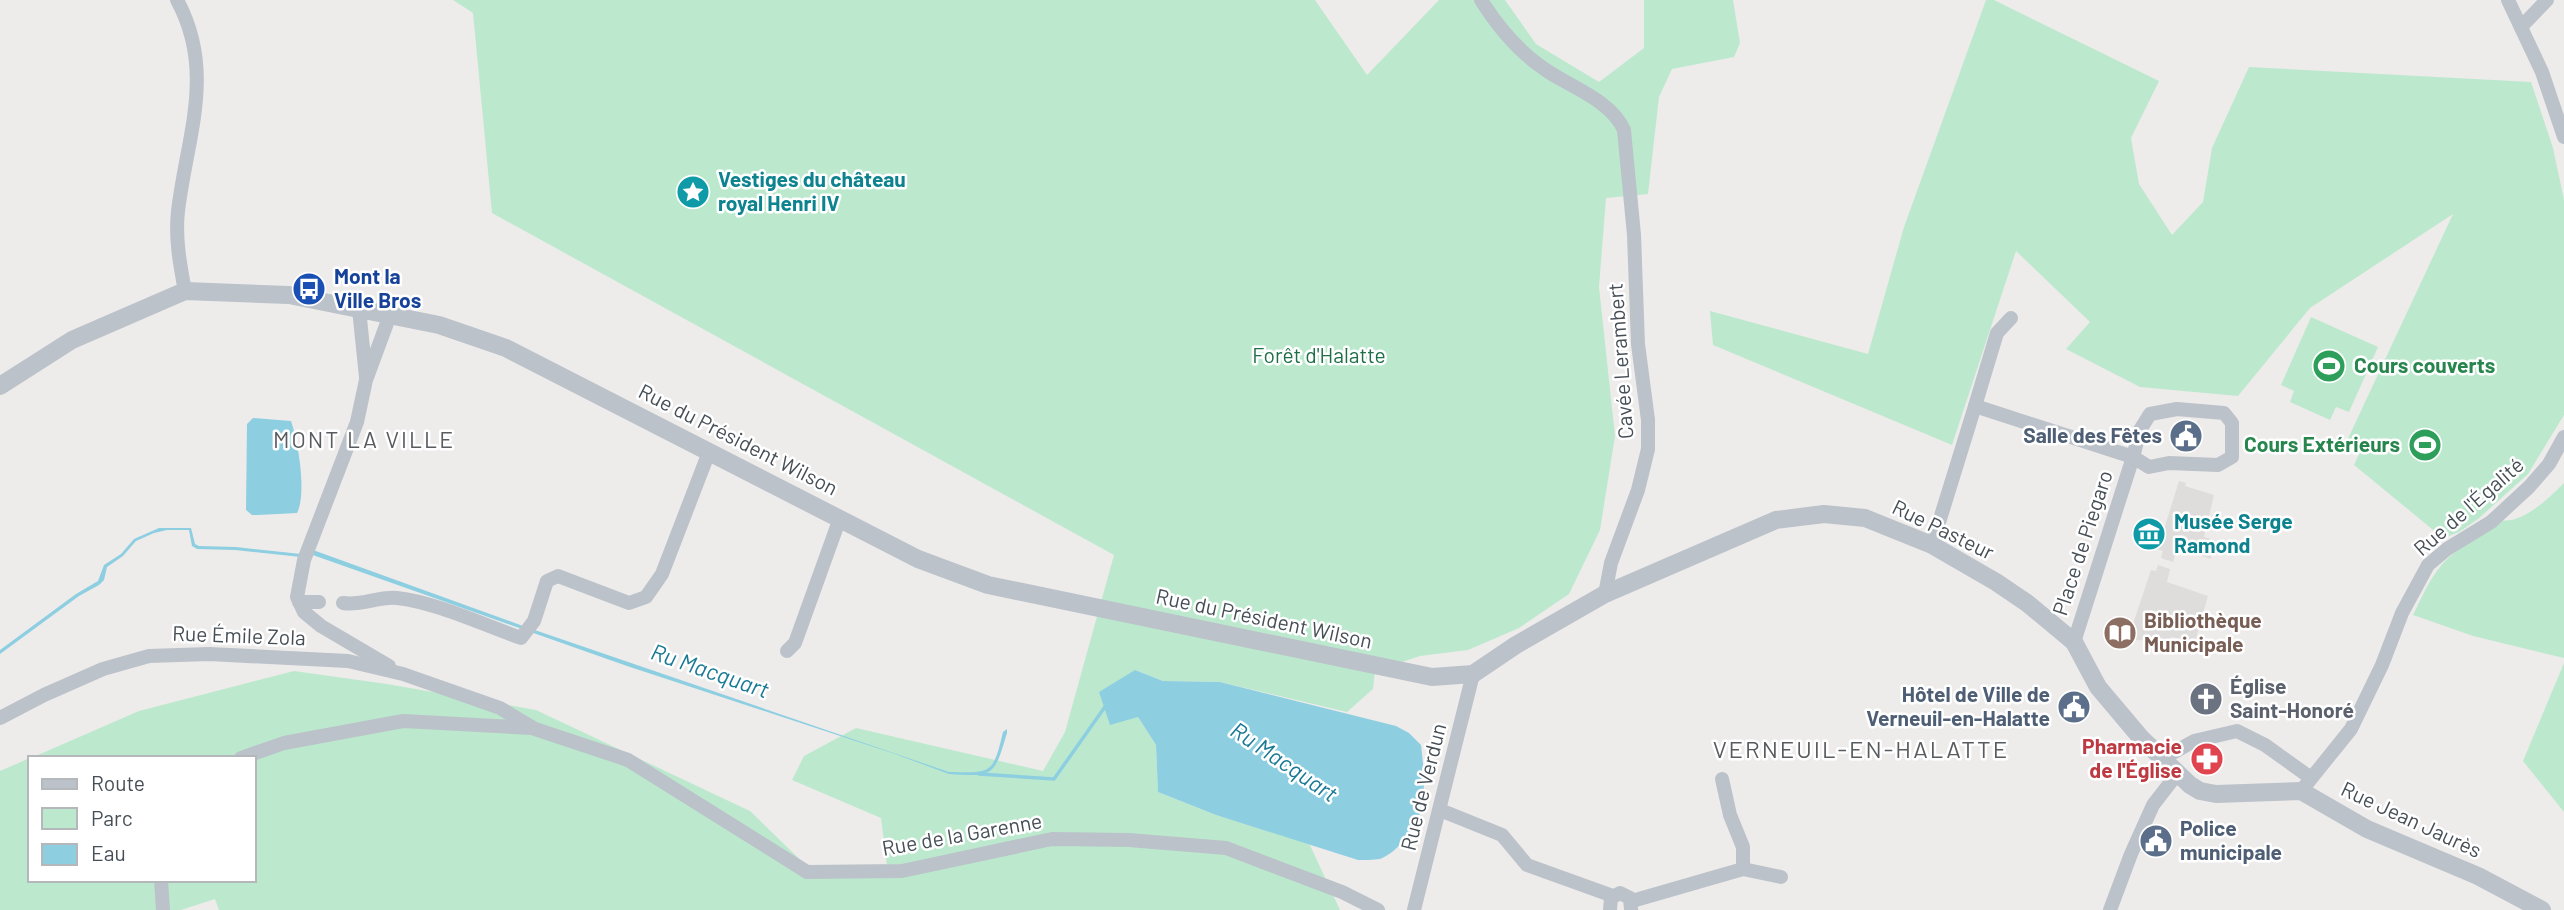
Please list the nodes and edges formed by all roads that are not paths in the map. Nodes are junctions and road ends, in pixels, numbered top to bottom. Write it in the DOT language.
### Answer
graph roads {
  1 [pos="177,0"];
  2 [pos="1481,0"];
  3 [pos="2508,0"];
  4 [pos="2547,0"];
  5 [pos="2522,27"];
  6 [pos="2564,136"];
  7 [pos="184,292"];
  8 [pos="359,309"];
  9 [pos="390,315"];
  10 [pos="2011,318"];
  11 [pos="366,380"];
  12 [pos="0,386"];
  13 [pos="1975,406"];
  14 [pos="2564,437"];
  15 [pos="709,452"];
  16 [pos="2133,457"];
  17 [pos="840,519"];
  18 [pos="1932,545"];
  19 [pos="1605,594"];
  20 [pos="299,602"];
  21 [pos="319,602"];
  22 [pos="343,603"];
  23 [pos="2074,642"];
  24 [pos="787,651"];
  25 [pos="404,674"];
  26 [pos="1473,674"];
  27 [pos="0,718"];
  28 [pos="536,729"];
  29 [pos="247,756"];
  30 [pos="2162,759"];
  31 [pos="2177,774"];
  32 [pos="1722,779"];
  33 [pos="2306,784"];
  34 [pos="1440,810"];
  35 [pos="1743,869"];
  36 [pos="1781,877"];
  37 [pos="161,882"];
  38 [pos="1612,903"];
  39 [pos="1631,905"];
  40 [pos="163,910"];
  41 [pos="1378,910"];
  42 [pos="1415,910"];
  43 [pos="2110,910"];
  44 [pos="2542,910"];
  1 -- 7 [label="street"];
  2 -- 19 [label="street, Cavée Lerambert"];
  3 -- 5 [label="street"];
  4 -- 5 [label="street"];
  5 -- 6 [label="street"];
  7 -- 8 [label="street, Rue du Président Wilson"];
  7 -- 12 [label="street, Rue du Président Wilson"];
  8 -- 9 [label="street, Rue du Président Wilson"];
  8 -- 11 [label="street"];
  9 -- 11 [label="street"];
  9 -- 15 [label="street, Rue du Président Wilson"];
  10 -- 13 [label="street"];
  11 -- 20 [label="street"];
  13 -- 16 [label="street"];
  13 -- 18 [label="street"];
  14 -- 33 [label="street, Rue de l'Égalité"];
  15 -- 17 [label="street, Rue du Président Wilson"];
  15 -- 22 [label="street"];
  16 -- 16 [label="street"];
  16 -- 23 [label="street, Place de Piegaro"];
  17 -- 24 [label="street"];
  17 -- 26 [label="street, Rue du Président Wilson"];
  18 -- 19 [label="street, Rue Pasteur"];
  18 -- 23 [label="street, Rue Pasteur"];
  19 -- 26 [label="street, Rue Pasteur"];
  20 -- 21 [label="street"];
  20 -- 25 [label="street"];
  23 -- 30 [label="street, Rue Pasteur"];
  25 -- 27 [label="street, Rue Émile Zola"];
  25 -- 28 [label="street"];
  26 -- 34 [label="street, Rue de Verdun"];
  28 -- 29 [label="street"];
  28 -- 41 [label="street, Rue de la Garenne"];
  30 -- 31 [label="street, Rue Pasteur"];
  30 -- 33 [label="street"];
  31 -- 33 [label="street"];
  31 -- 43 [label="street"];
  32 -- 35 [label="street"];
  33 -- 44 [label="street, Rue Jean Jaurès"];
  34 -- 38 [label="street"];
  34 -- 42 [label="street, Rue de Verdun"];
  35 -- 36 [label="street"];
  35 -- 39 [label="street"];
  37 -- 40 [label="street"];
  38 -- 39 [label="street"];
}
